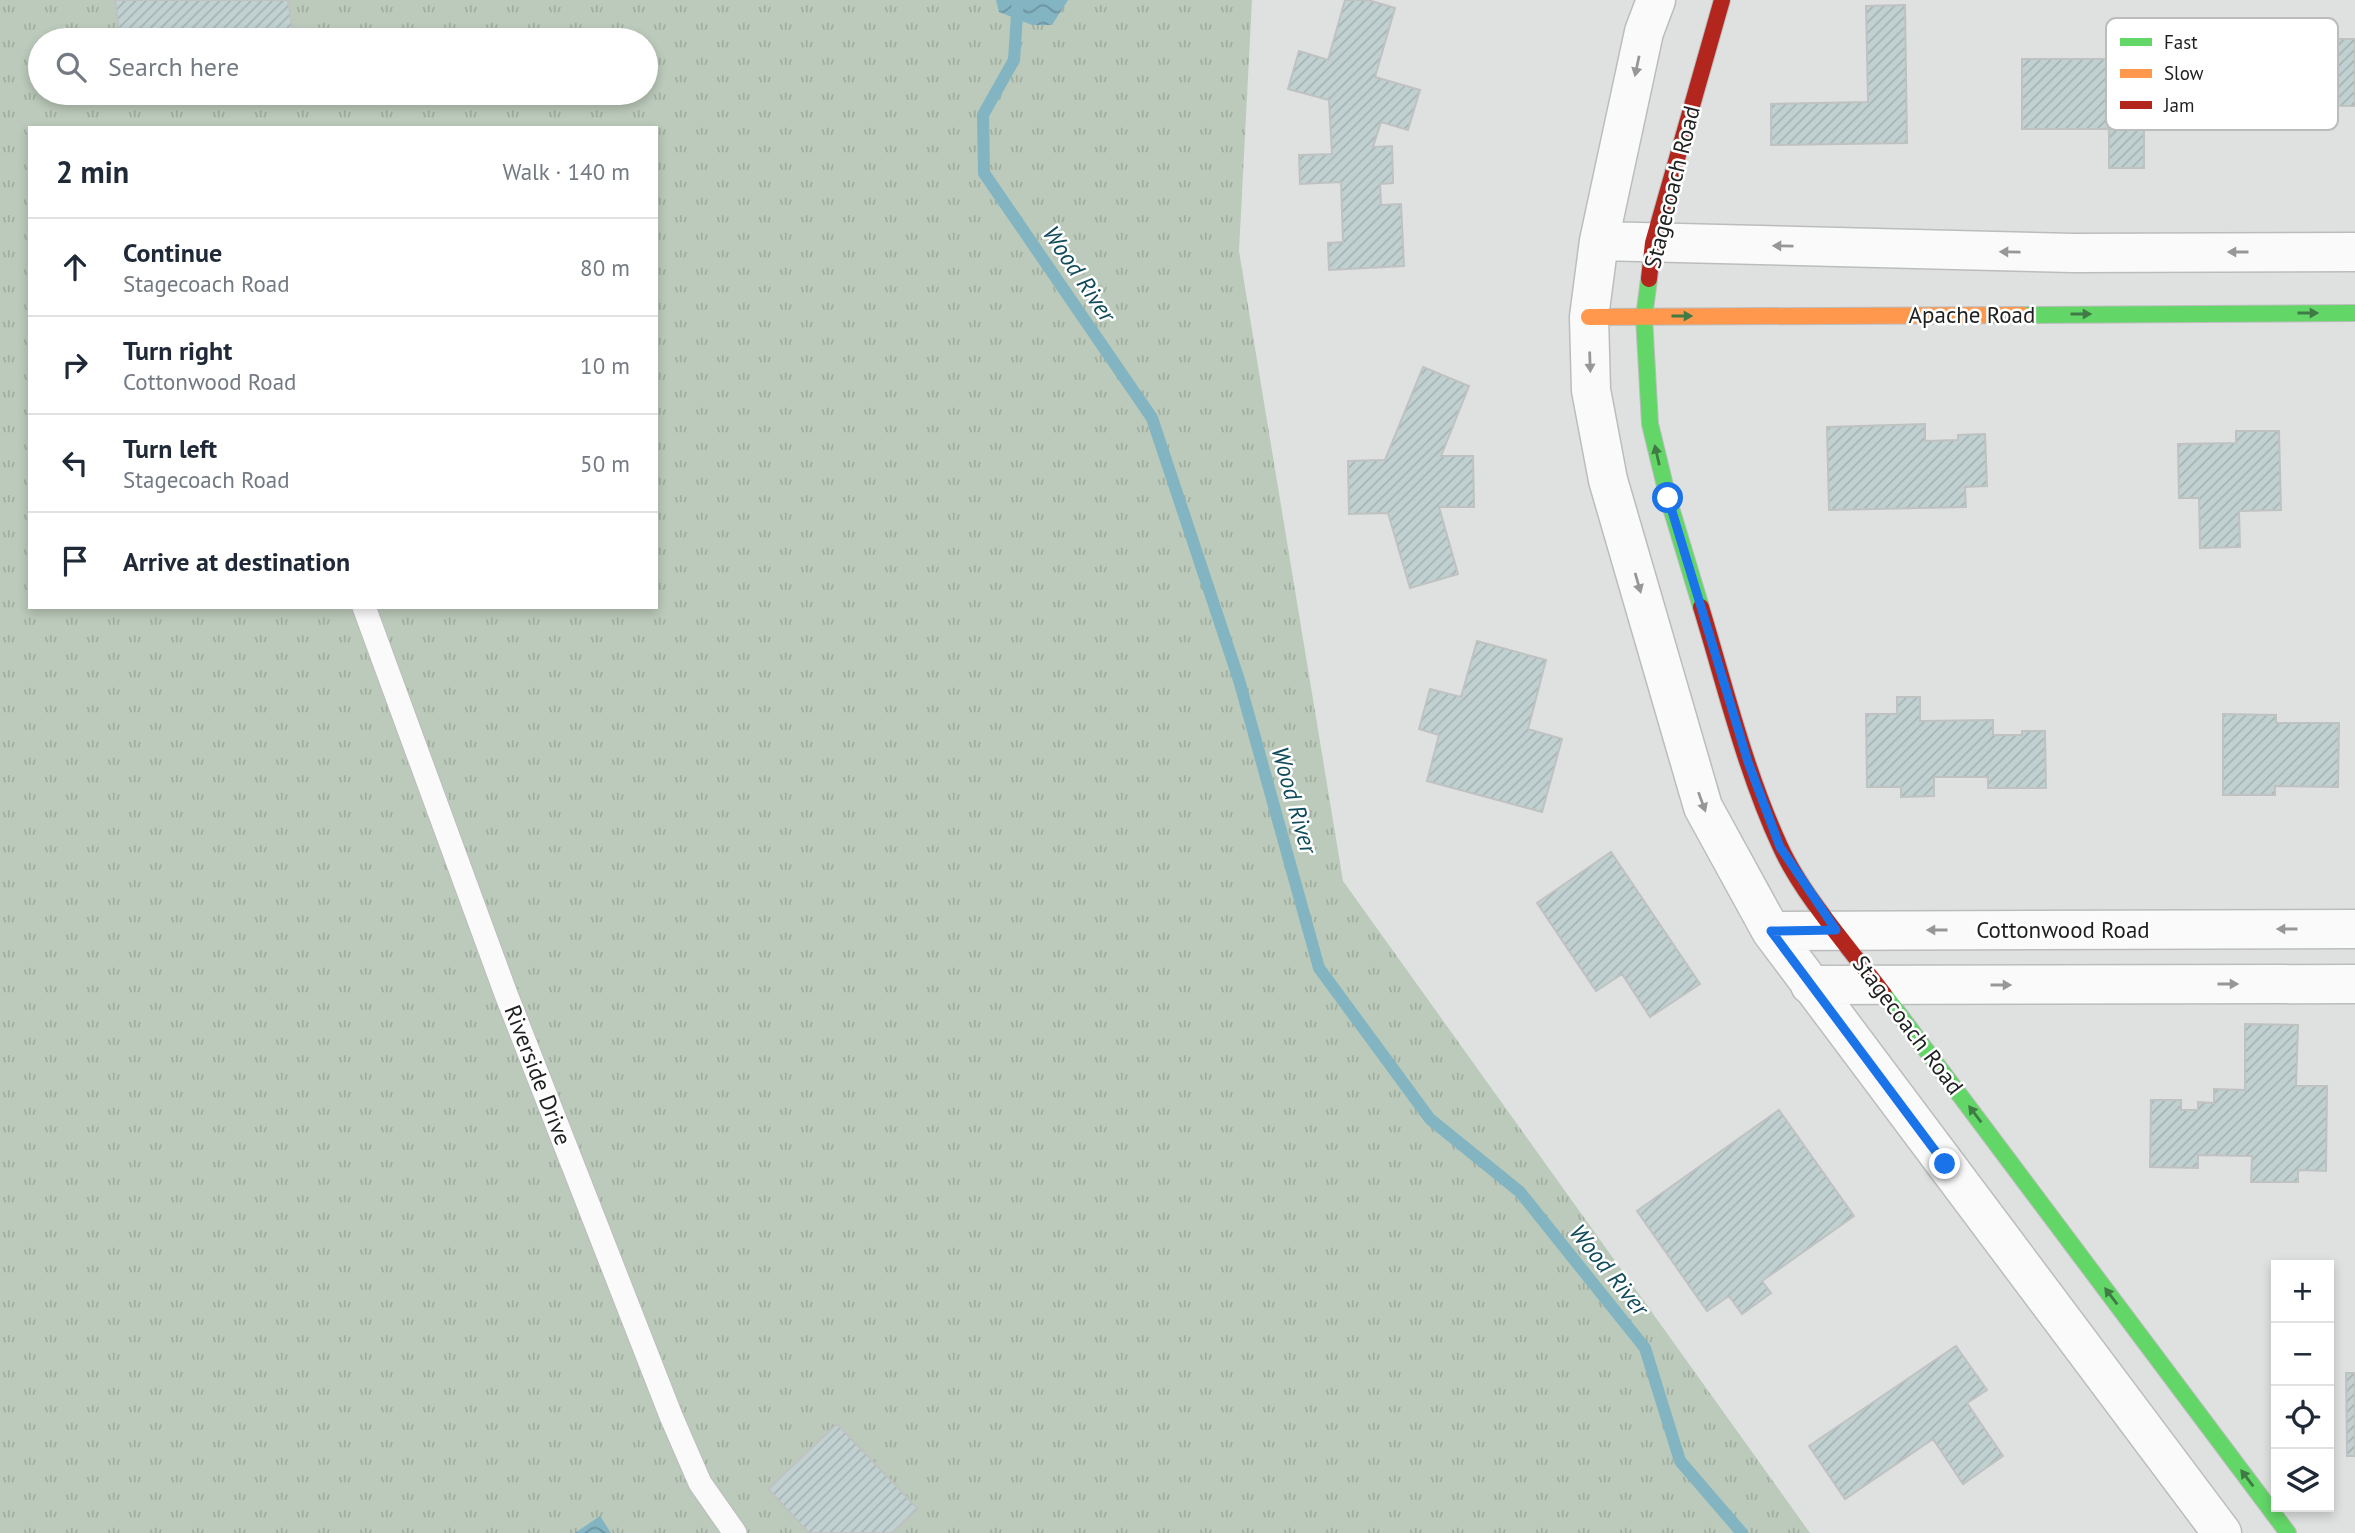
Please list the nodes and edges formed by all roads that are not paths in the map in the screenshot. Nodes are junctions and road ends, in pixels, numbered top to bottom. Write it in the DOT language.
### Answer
graph roads {
  1 [pos="1656,0"];
  2 [pos="1722,0"];
  3 [pos="1599,241"];
  4 [pos="1653,243"];
  5 [pos="2355,252"];
  6 [pos="2355,313"];
  7 [pos="1589,317"];
  8 [pos="1644,317"];
  9 [pos="366,609"];
  10 [pos="2355,929"];
  11 [pos="1836,930"];
  12 [pos="1771,931"];
  13 [pos="2355,984"];
  14 [pos="1810,985"];
  15 [pos="1878,985"];
  16 [pos="735,1533"];
  17 [pos="2222,1533"];
  18 [pos="2288,1533"];
  1 -- 3 [label="street, one-way"];
  2 -- 4 [label="street, Stagecoach Road"];
  3 -- 4 [label="street"];
  3 -- 7 [label="street"];
  5 -- 4 [label="street, one-way"];
  4 -- 8 [label="street, Stagecoach Road"];
  8 -- 6 [label="street, Apache Road, one-way"];
  7 -- 8 [label="street, Apache Road"];
  7 -- 12 [label="street, one-way"];
  11 -- 8 [label="street, Stagecoach Road, one-way"];
  9 -- 16 [label="lane, Riverside Drive"];
  10 -- 11 [label="street, Cottonwood Road, one-way"];
  11 -- 12 [label="street, Cottonwood Road"];
  11 -- 15 [label="street, Stagecoach Road"];
  12 -- 14 [label="street"];
  15 -- 13 [label="street, one-way"];
  14 -- 15 [label="street"];
  14 -- 17 [label="street"];
  18 -- 15 [label="street, Stagecoach Road, one-way"];
}
